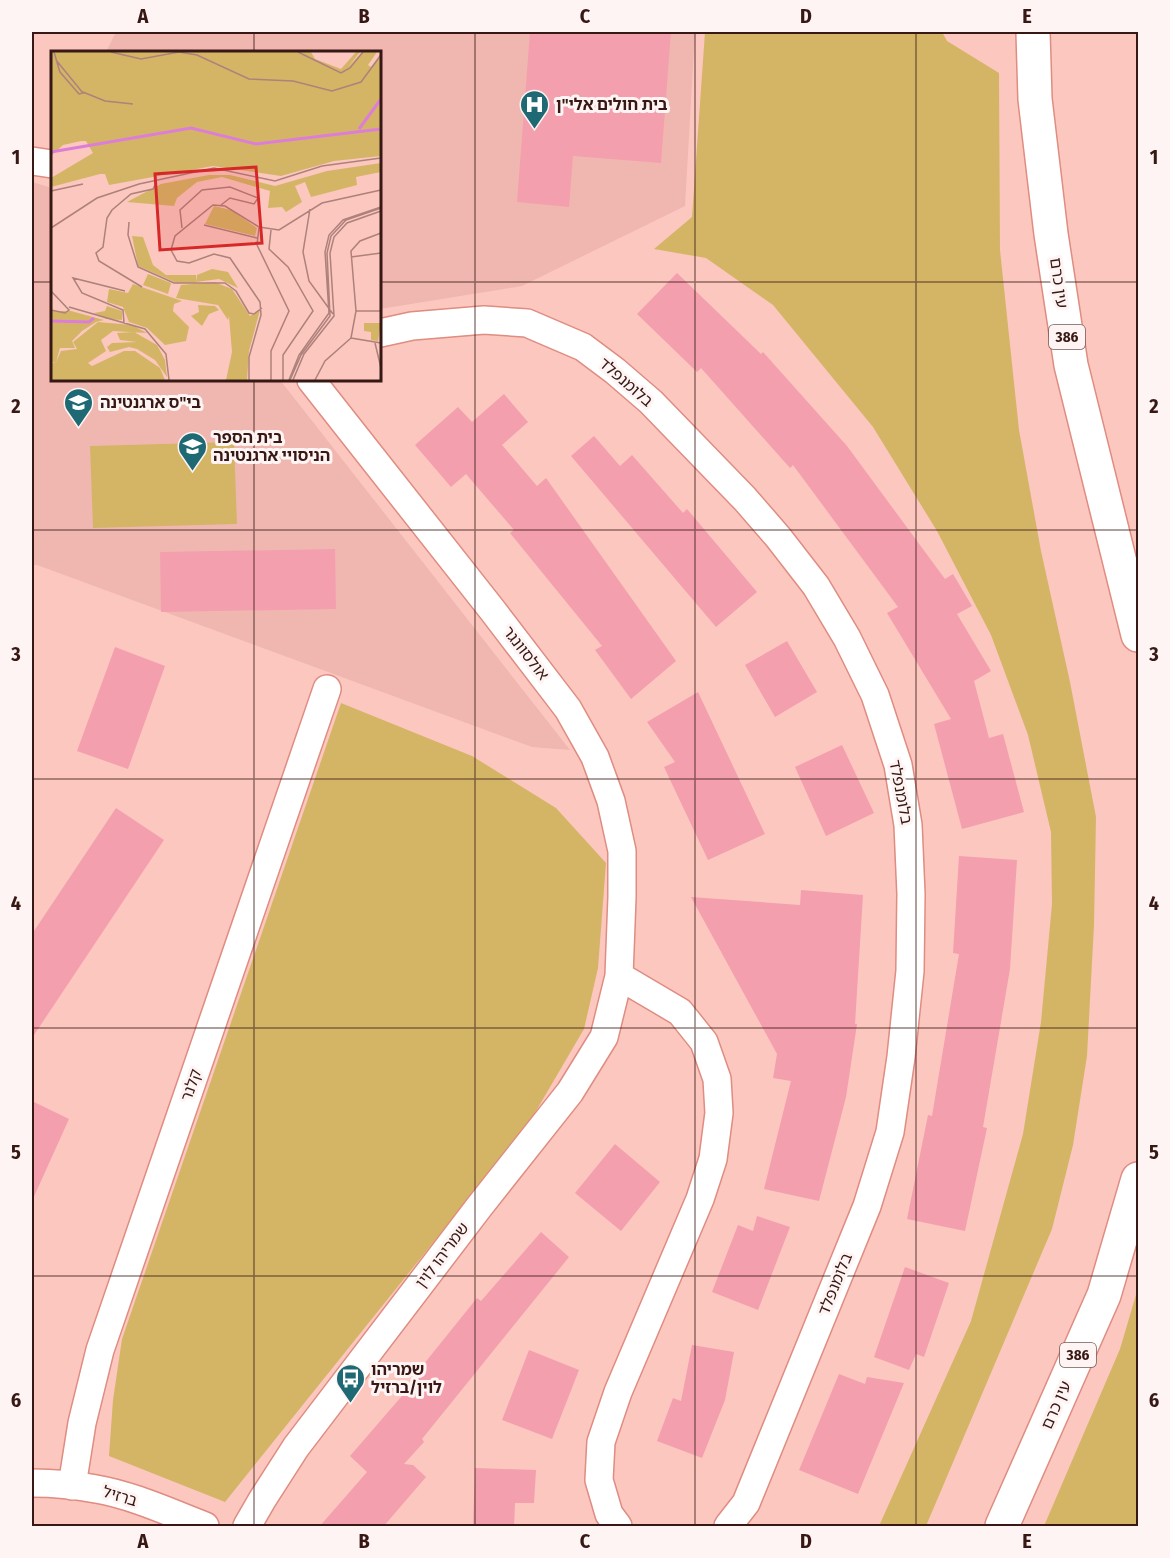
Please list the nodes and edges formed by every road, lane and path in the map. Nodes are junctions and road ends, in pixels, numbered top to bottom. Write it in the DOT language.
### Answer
graph roads {
  1 [pos="1033,32"];
  2 [pos="32,161"];
  3 [pos="51,164"];
  4 [pos="381,333"];
  5 [pos="311,381"];
  6 [pos="1138,635"];
  7 [pos="327,689"];
  8 [pos="619,976"];
  9 [pos="1138,1179"];
  10 [pos="32,1483"];
  11 [pos="72,1486"];
  12 [pos="206,1527"];
  13 [pos="247,1527"];
  14 [pos="618,1527"];
  15 [pos="728,1527"];
  16 [pos="1002,1527"];
  1 -- 6 [label="main road, עין כרם / 386"];
  2 -- 3 [label="street"];
  4 -- 15 [label="street, בלומנפלד"];
  5 -- 8 [label="street, אולסוונגר"];
  7 -- 11 [label="street, קלנר"];
  8 -- 13 [label="street, שמריהו לוין"];
  8 -- 14 [label="street"];
  9 -- 16 [label="main road, עין כרם / 386"];
  10 -- 11 [label="street, ברזיל"];
  11 -- 12 [label="street, ברזיל"];
}
